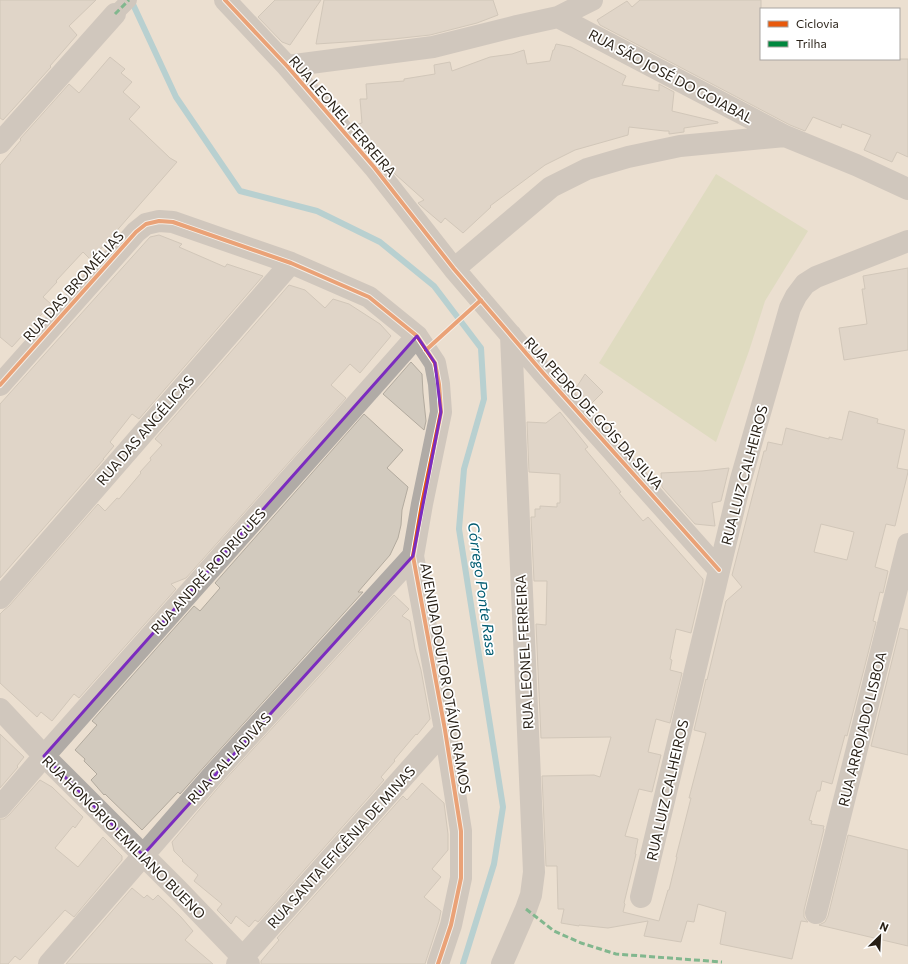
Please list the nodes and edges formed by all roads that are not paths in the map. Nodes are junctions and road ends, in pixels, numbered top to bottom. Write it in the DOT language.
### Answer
graph roads {
  1 [pos="592,0"];
  2 [pos="231,3"];
  3 [pos="121,7"];
  4 [pos="558,17"];
  5 [pos="287,66"];
  6 [pos="785,136"];
  7 [pos="0,143"];
  8 [pos="908,189"];
  9 [pos="174,222"];
  10 [pos="908,241"];
  11 [pos="291,263"];
  12 [pos="454,269"];
  13 [pos="511,335"];
  14 [pos="417,336"];
  15 [pos="0,385"];
  16 [pos="908,544"];
  17 [pos="413,556"];
  18 [pos="719,570"];
  19 [pos="0,598"];
  20 [pos="0,709"];
  21 [pos="445,730"];
  22 [pos="44,756"];
  23 [pos="0,807"];
  24 [pos="143,855"];
  25 [pos="641,897"];
  26 [pos="816,913"];
  27 [pos="243,962"];
  28 [pos="49,964"];
  29 [pos="438,964"];
  30 [pos="502,964"];
  1 -- 4 [label="street"];
  2 -- 5 [label="street, RUA LEONEL FERREIRA"];
  3 -- 7 [label="street"];
  4 -- 5 [label="street"];
  4 -- 6 [label="street, RUA SÃO JOSÉ DO GOIABAL"];
  5 -- 12 [label="street, RUA LEONEL FERREIRA"];
  6 -- 8 [label="street, RUA SÃO JOSÉ DO GOIABAL"];
  6 -- 12 [label="street"];
  9 -- 11 [label="street, AVENIDA DOUTOR OTÁVIO RAMOS"];
  9 -- 15 [label="street, RUA DAS BROMÉLIAS"];
  10 -- 18 [label="street, RUA LUIZ CALHEIROS"];
  11 -- 14 [label="street, AVENIDA DOUTOR OTÁVIO RAMOS"];
  11 -- 19 [label="street, RUA DAS ANGÉLICAS"];
  12 -- 13 [label="street, RUA PEDRO DE GÓIS DA SILVA"];
  13 -- 18 [label="street, RUA PEDRO DE GÓIS DA SILVA"];
  13 -- 30 [label="street, RUA LEONEL FERREIRA"];
  14 -- 17 [label="street, AVENIDA DOUTOR OTÁVIO RAMOS"];
  14 -- 22 [label="street, RUA ANDRÉ RODRIGUES"];
  16 -- 26 [label="street, RUA ARROJADO LISBOA"];
  17 -- 21 [label="street, AVENIDA DOUTOR OTÁVIO RAMOS"];
  17 -- 24 [label="street, RUA CALLADIVAS"];
  18 -- 25 [label="street, RUA LUIZ CALHEIROS"];
  20 -- 22 [label="street, RUA HONÓRIO EMILIANO BUENO"];
  21 -- 27 [label="street, RUA SANTA EFIGÊNIA DE MINAS"];
  21 -- 29 [label="street, AVENIDA DOUTOR OTÁVIO RAMOS"];
  22 -- 23 [label="street, RUA ANDRÉ RODRIGUES"];
  22 -- 24 [label="street, RUA HONÓRIO EMILIANO BUENO"];
  24 -- 27 [label="street, RUA HONÓRIO EMILIANO BUENO"];
  24 -- 28 [label="street, RUA CALLADIVAS"];
}
